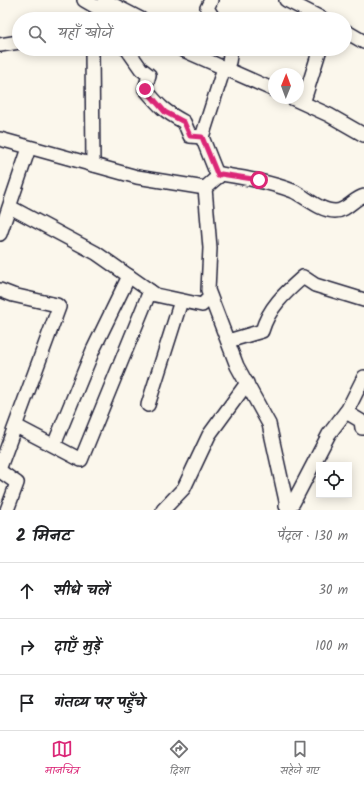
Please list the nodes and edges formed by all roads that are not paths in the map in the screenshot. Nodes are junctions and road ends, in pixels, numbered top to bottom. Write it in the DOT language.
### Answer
graph roads {
  1 [pos="211,0"];
  2 [pos="286,0"];
  3 [pos="94,6"];
  4 [pos="105,12"];
  5 [pos="116,12"];
  6 [pos="210,12"];
  7 [pos="310,12"];
  8 [pos="352,35"];
  9 [pos="364,42"];
  10 [pos="12,43"];
  11 [pos="0,46"];
  12 [pos="92,56"];
  13 [pos="132,56"];
  14 [pos="211,56"];
  15 [pos="219,56"];
  16 [pos="317,56"];
  17 [pos="228,60"];
  18 [pos="268,80"];
  19 [pos="268,86"];
  20 [pos="304,90"];
  21 [pos="304,96"];
  22 [pos="304,104"];
  23 [pos="364,127"];
  24 [pos="364,135"];
  25 [pos="202,137"];
  26 [pos="0,139"];
  27 [pos="29,148"];
  28 [pos="93,165"];
  29 [pos="218,176"];
  30 [pos="205,188"];
  31 [pos="364,196"];
  32 [pos="7,201"];
  33 [pos="0,234"];
  34 [pos="129,276"];
  35 [pos="0,290"];
  36 [pos="150,291"];
  37 [pos="210,297"];
  38 [pos="364,300"];
  39 [pos="181,301"];
  40 [pos="228,341"];
  41 [pos="364,377"];
  42 [pos="247,383"];
  43 [pos="148,405"];
  44 [pos="346,412"];
  45 [pos="363,423"];
  46 [pos="16,426"];
  47 [pos="54,445"];
  48 [pos="0,467"];
  49 [pos="0,472"];
  50 [pos="287,508"];
  51 [pos="7,510"];
  52 [pos="163,510"];
  1 -- 6 [label="street"];
  2 -- 7 [label="street"];
  3 -- 4 [label="street"];
  3 -- 5 [label="street"];
  8 -- 9 [label="street"];
  10 -- 11 [label="street"];
  12 -- 28 [label="street"];
  13 -- 25 [label="street"];
  14 -- 17 [label="street"];
  15 -- 17 [label="street"];
  16 -- 20 [label="street"];
  17 -- 18 [label="street"];
  17 -- 19 [label="street"];
  17 -- 25 [label="street"];
  21 -- 23 [label="street"];
  22 -- 24 [label="street"];
  25 -- 29 [label="street"];
  26 -- 27 [label="street"];
  27 -- 28 [label="street"];
  27 -- 32 [label="street"];
  28 -- 30 [label="street"];
  29 -- 30 [label="street"];
  29 -- 31 [label="street"];
  30 -- 37 [label="street"];
  32 -- 33 [label="street"];
  32 -- 34 [label="street"];
  34 -- 36 [label="street"];
  34 -- 47 [label="street"];
  35 -- 46 [label="street"];
  36 -- 39 [label="street"];
  36 -- 47 [label="street"];
  37 -- 39 [label="street"];
  37 -- 40 [label="street"];
  38 -- 40 [label="street"];
  39 -- 43 [label="street"];
  40 -- 42 [label="street"];
  41 -- 44 [label="street"];
  42 -- 50 [label="street"];
  42 -- 52 [label="street"];
  44 -- 45 [label="street"];
  44 -- 50 [label="street"];
  46 -- 47 [label="street"];
  46 -- 48 [label="street"];
  49 -- 51 [label="street"];
}
